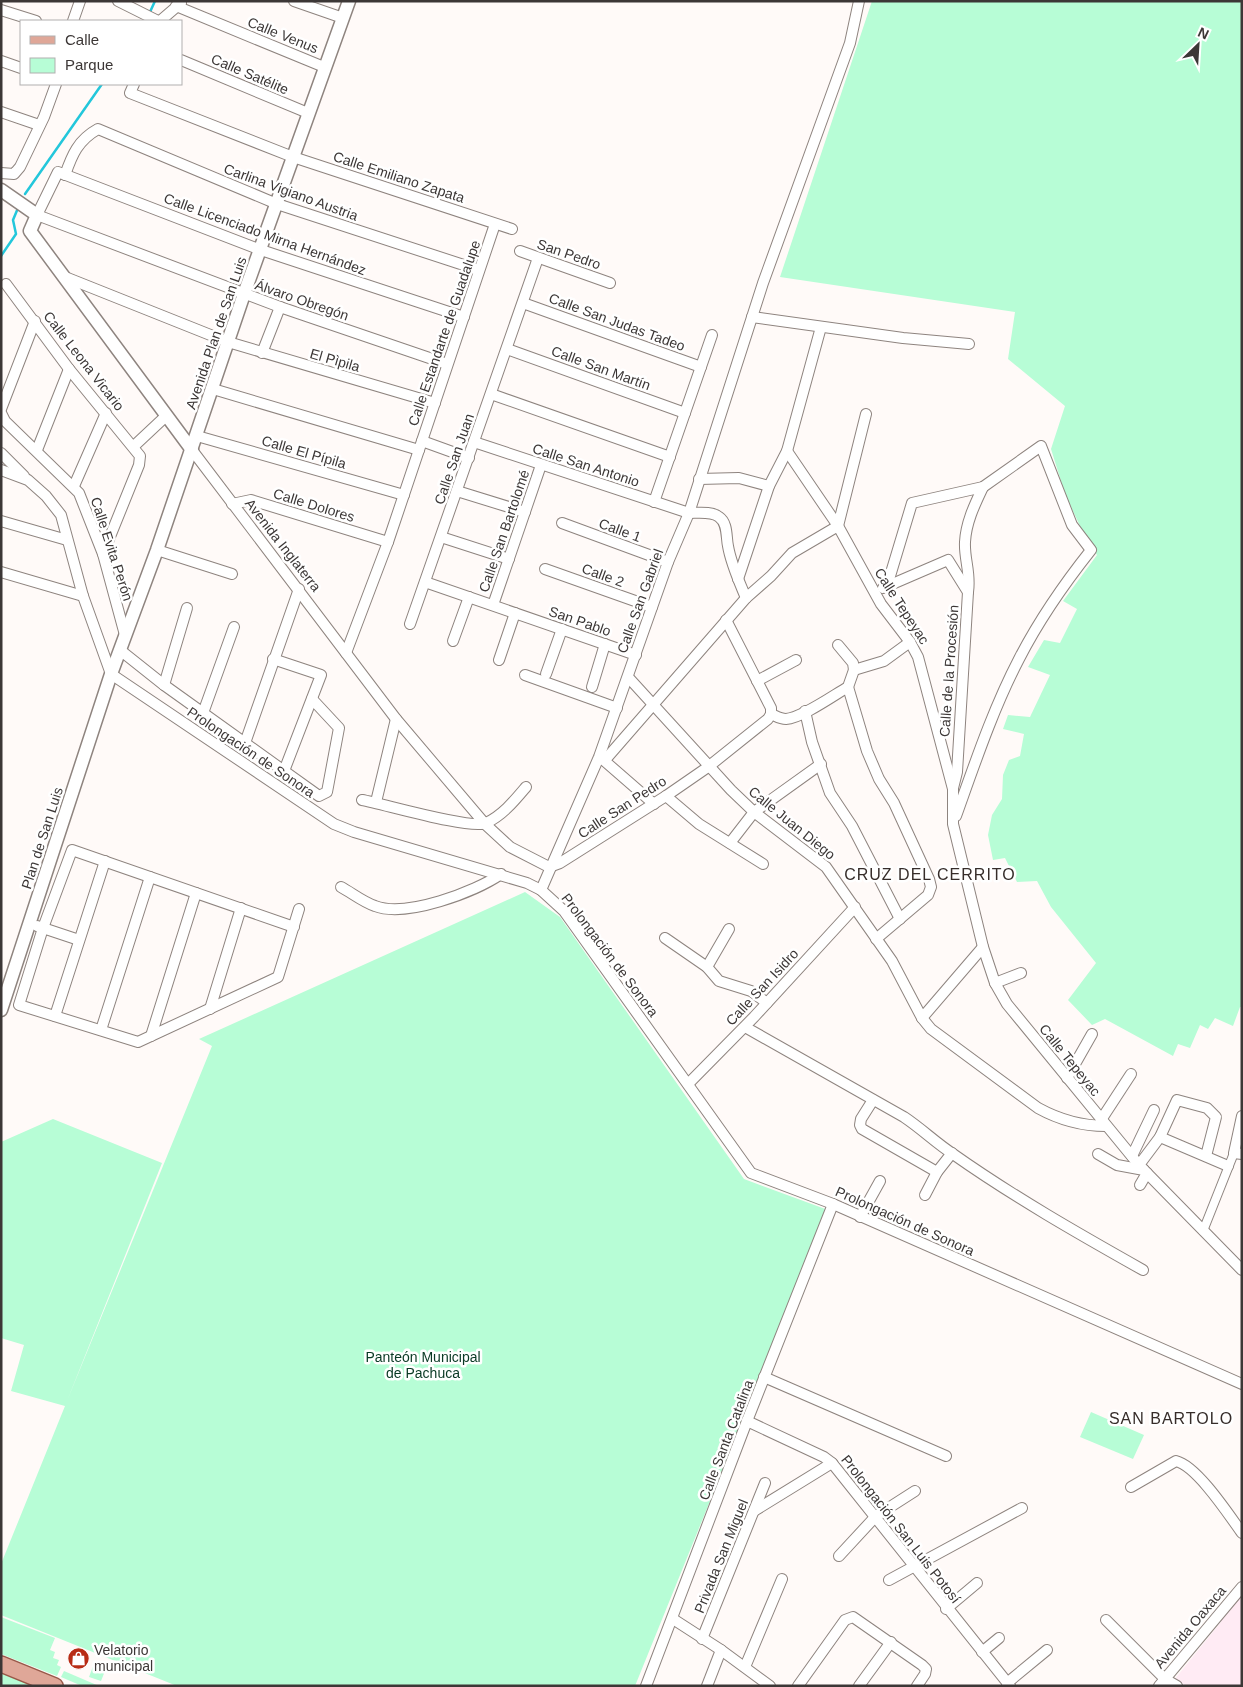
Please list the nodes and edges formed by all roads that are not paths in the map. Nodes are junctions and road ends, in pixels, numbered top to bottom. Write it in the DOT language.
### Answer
graph roads {
  1 [pos="80,1"];
  2 [pos="294,1"];
  3 [pos="349,1"];
  4 [pos="859,1"];
  5 [pos="122,2"];
  6 [pos="180,3"];
  7 [pos="1,10"];
  8 [pos="343,18"];
  9 [pos="33,20"];
  10 [pos="73,20"];
  11 [pos="156,20"];
  12 [pos="159,20"];
  13 [pos="182,60"];
  14 [pos="1,61"];
  15 [pos="324,67"];
  16 [pos="20,68"];
  17 [pos="56,85"];
  18 [pos="132,89"];
  19 [pos="1,112"];
  20 [pos="308,113"];
  21 [pos="39,125"];
  22 [pos="293,157"];
  23 [pos="1,173"];
  24 [pos="61,173"];
  25 [pos="1,190"];
  26 [pos="277,204"];
  27 [pos="37,215"];
  28 [pos="496,224"];
  29 [pos="512,230"];
  30 [pos="261,250"];
  31 [pos="520,252"];
  32 [pos="538,258"];
  33 [pos="479,270"];
  34 [pos="65,277"];
  35 [pos="610,283"];
  36 [pos="6,284"];
  37 [pos="244,294"];
  38 [pos="523,302"];
  39 [pos="280,307"];
  40 [pos="464,316"];
  41 [pos="752,317"];
  42 [pos="35,321"];
  43 [pos="820,327"];
  44 [pos="712,335"];
  45 [pos="228,342"];
  46 [pos="969,344"];
  47 [pos="507,349"];
  48 [pos="262,353"];
  49 [pos="447,364"];
  50 [pos="701,367"];
  51 [pos="69,370"];
  52 [pos="213,389"];
  53 [pos="491,394"];
  54 [pos="435,403"];
  55 [pos="1,408"];
  56 [pos="1,413"];
  57 [pos="106,413"];
  58 [pos="685,413"];
  59 [pos="866,414"];
  60 [pos="166,416"];
  61 [pos="197,436"];
  62 [pos="474,442"];
  63 [pos="134,446"];
  64 [pos="420,446"];
  65 [pos="37,450"];
  66 [pos="192,450"];
  67 [pos="787,451"];
  68 [pos="1,453"];
  69 [pos="670,457"];
  70 [pos="469,458"];
  71 [pos="541,465"];
  72 [pos="1,470"];
  73 [pos="699,479"];
  74 [pos="28,480"];
  75 [pos="74,486"];
  76 [pos="769,486"];
  77 [pos="984,487"];
  78 [pos="457,491"];
  79 [pos="404,494"];
  80 [pos="654,502"];
  81 [pos="232,504"];
  82 [pos="526,512"];
  83 [pos="689,513"];
  84 [pos="1,521"];
  85 [pos="562,523"];
  86 [pos="838,526"];
  87 [pos="441,537"];
  88 [pos="67,540"];
  89 [pos="388,542"];
  90 [pos="157,550"];
  91 [pos="103,554"];
  92 [pos="510,559"];
  93 [pos="668,562"];
  94 [pos="545,569"];
  95 [pos="1,572"];
  96 [pos="232,574"];
  97 [pos="738,580"];
  98 [pos="425,582"];
  99 [pos="887,586"];
  100 [pos="299,589"];
  101 [pos="874,592"];
  102 [pos="968,592"];
  103 [pos="82,596"];
  104 [pos="469,597"];
  105 [pos="746,598"];
  106 [pos="493,606"];
  107 [pos="652,607"];
  108 [pos="187,608"];
  109 [pos="515,613"];
  110 [pos="726,620"];
  111 [pos="410,624"];
  112 [pos="234,627"];
  113 [pos="562,629"];
  114 [pos="125,635"];
  115 [pos="453,641"];
  116 [pos="910,642"];
  117 [pos="605,644"];
  118 [pos="838,645"];
  119 [pos="120,650"];
  120 [pos="346,653"];
  121 [pos="636,656"];
  122 [pos="273,659"];
  123 [pos="499,660"];
  124 [pos="796,660"];
  125 [pos="854,670"];
  126 [pos="111,674"];
  127 [pos="546,674"];
  128 [pos="525,675"];
  129 [pos="628,676"];
  130 [pos="757,681"];
  131 [pos="164,685"];
  132 [pos="592,687"];
  133 [pos="848,687"];
  134 [pos="312,699"];
  135 [pos="652,706"];
  136 [pos="617,708"];
  137 [pos="806,711"];
  138 [pos="203,713"];
  139 [pos="771,714"];
  140 [pos="396,719"];
  141 [pos="245,743"];
  142 [pos="602,758"];
  143 [pos="821,764"];
  144 [pos="708,767"];
  145 [pos="284,771"];
  146 [pos="526,787"];
  147 [pos="953,789"];
  148 [pos="666,796"];
  149 [pos="362,800"];
  150 [pos="376,802"];
  151 [pos="654,804"];
  152 [pos="754,812"];
  153 [pos="485,824"];
  154 [pos="953,824"];
  155 [pos="730,843"];
  156 [pos="105,861"];
  157 [pos="763,864"];
  158 [pos="549,868"];
  159 [pos="501,874"];
  160 [pos="150,877"];
  161 [pos="341,887"];
  162 [pos="541,890"];
  163 [pos="196,893"];
  164 [pos="855,907"];
  165 [pos="241,908"];
  166 [pos="299,909"];
  167 [pos="900,918"];
  168 [pos="29,924"];
  169 [pos="294,926"];
  170 [pos="43,928"];
  171 [pos="729,930"];
  172 [pos="664,938"];
  173 [pos="876,939"];
  174 [pos="80,940"];
  175 [pos="983,947"];
  176 [pos="707,967"];
  177 [pos="1021,973"];
  178 [pos="995,983"];
  179 [pos="767,1003"];
  180 [pos="210,1009"];
  181 [pos="1,1010"];
  182 [pos="55,1016"];
  183 [pos="922,1018"];
  184 [pos="749,1022"];
  185 [pos="101,1030"];
  186 [pos="1092,1034"];
  187 [pos="151,1036"];
  188 [pos="1131,1074"];
  189 [pos="1067,1078"];
  190 [pos="688,1084"];
  191 [pos="874,1100"];
  192 [pos="1154,1110"];
  193 [pos="1241,1118"];
  194 [pos="1104,1123"];
  195 [pos="1160,1137"];
  196 [pos="952,1153"];
  197 [pos="1098,1154"];
  198 [pos="1238,1154"];
  199 [pos="1206,1156"];
  200 [pos="1140,1166"];
  201 [pos="1228,1166"];
  202 [pos="938,1172"];
  203 [pos="880,1181"];
  204 [pos="1140,1185"];
  205 [pos="925,1195"];
  206 [pos="834,1204"];
  207 [pos="860,1217"];
  208 [pos="1202,1231"];
  209 [pos="1241,1266"];
  210 [pos="1143,1270"];
  211 [pos="764,1377"];
  212 [pos="1242,1384"];
  213 [pos="747,1420"];
  214 [pos="946,1456"];
  215 [pos="832,1463"];
  216 [pos="765,1483"];
  217 [pos="1131,1487"];
  218 [pos="915,1491"];
  219 [pos="1022,1508"];
  220 [pos="754,1512"];
  221 [pos="876,1516"];
  222 [pos="1242,1533"];
  223 [pos="840,1556"];
  224 [pos="914,1566"];
  225 [pos="782,1579"];
  226 [pos="888,1580"];
  227 [pos="977,1583"];
  228 [pos="1242,1587"];
  229 [pos="946,1609"];
  230 [pos="673,1620"];
  231 [pos="1106,1620"];
  232 [pos="999,1638"];
  233 [pos="702,1639"];
  234 [pos="891,1642"];
  235 [pos="721,1650"];
  236 [pos="1047,1650"];
  237 [pos="982,1652"];
  238 [pos="1,1664"];
  239 [pos="746,1667"];
  240 [pos="1162,1682"];
  241 [pos="766,1684"];
  242 [pos="1009,1684"];
  243 [pos="55,1686"];
  244 [pos="646,1686"];
  245 [pos="706,1686"];
  246 [pos="798,1686"];
  247 [pos="859,1686"];
  248 [pos="917,1686"];
  249 [pos="1177,1686"];
  1 -- 10 [label="street"];
  2 -- 8 [label="street"];
  3 -- 8 [label="street, Avenida Plan de San Luis"];
  4 -- 41 [label="street, Calle San Gabriel"];
  5 -- 11 [label="street"];
  6 -- 12 [label="street"];
  6 -- 15 [label="street, Calle Venus"];
  7 -- 9 [label="street"];
  8 -- 15 [label="street, Avenida Plan de San Luis"];
  13 -- 20 [label="street, Calle Satélite"];
  14 -- 16 [label="street"];
  15 -- 20 [label="street, Avenida Plan de San Luis"];
  17 -- 21 [label="street"];
  18 -- 22 [label="street, Calle Emiliano Zapata"];
  19 -- 21 [label="street"];
  20 -- 22 [label="street, Avenida Plan de San Luis"];
  21 -- 23 [label="street"];
  22 -- 26 [label="street, Avenida Plan de San Luis"];
  22 -- 28 [label="street, Calle Emiliano Zapata"];
  24 -- 26 [label="street, Carlina Vigiano Austria"];
  24 -- 27 [label="street"];
  24 -- 30 [label="street, Calle Licenciado Mirna Hernández"];
  25 -- 27 [label="street"];
  26 -- 30 [label="street, Avenida Plan de San Luis"];
  26 -- 33 [label="street, Carlina Vigiano Austria"];
  27 -- 34 [label="street, Avenida Inglaterra"];
  27 -- 37 [label="street, Álvaro Obregón"];
  28 -- 29 [label="street, Calle Emiliano Zapata"];
  28 -- 33 [label="street, Calle Estandarte de Guadalupe"];
  30 -- 37 [label="street, Avenida Plan de San Luis"];
  30 -- 40 [label="street, Calle Licenciado Mirna Hernández"];
  31 -- 32 [label="street, San Pedro"];
  32 -- 35 [label="street, San Pedro"];
  32 -- 38 [label="street, Calle San Juan"];
  33 -- 40 [label="street, Calle Estandarte de Guadalupe"];
  34 -- 45 [label="street, El Pìpila"];
  34 -- 60 [label="street, Avenida Inglaterra"];
  36 -- 42 [label="street, Calle Leona Vicario"];
  37 -- 39 [label="street, Álvaro Obregón"];
  37 -- 45 [label="street, Avenida Plan de San Luis"];
  38 -- 47 [label="street, Calle San Juan"];
  38 -- 50 [label="street, Calle San Judas Tadeo"];
  39 -- 48 [label="street"];
  39 -- 49 [label="street, Álvaro Obregón"];
  40 -- 49 [label="street, Calle Estandarte de Guadalupe"];
  41 -- 43 [label="street"];
  41 -- 73 [label="street, Calle San Gabriel"];
  42 -- 51 [label="street, Calle Leona Vicario"];
  42 -- 55 [label="street"];
  43 -- 46 [label="street"];
  43 -- 67 [label="street"];
  44 -- 50 [label="street"];
  45 -- 48 [label="street, El Pìpila"];
  45 -- 52 [label="street, Avenida Plan de San Luis"];
  47 -- 53 [label="street, Calle San Juan"];
  47 -- 58 [label="street, Calle San Martín"];
  48 -- 54 [label="street, El Pìpila"];
  49 -- 54 [label="street, Calle Estandarte de Guadalupe"];
  50 -- 58 [label="street"];
  51 -- 57 [label="street, Calle Leona Vicario"];
  51 -- 65 [label="street"];
  52 -- 61 [label="street, Avenida Plan de San Luis"];
  52 -- 64 [label="street"];
  53 -- 62 [label="street, Calle San Juan"];
  53 -- 69 [label="street"];
  54 -- 64 [label="street, Calle Estandarte de Guadalupe"];
  56 -- 65 [label="street, Calle Evita Perón"];
  57 -- 63 [label="street, Calle Leona Vicario"];
  57 -- 75 [label="street"];
  58 -- 69 [label="street"];
  59 -- 86 [label="street"];
  60 -- 63 [label="street"];
  60 -- 66 [label="street, Avenida Inglaterra"];
  61 -- 66 [label="street, Avenida Plan de San Luis"];
  61 -- 79 [label="street, Calle El Pípila"];
  62 -- 70 [label="street, Calle San Juan"];
  62 -- 71 [label="street, Calle San Antonio"];
  63 -- 91 [label="street, Calle Leona Vicario"];
  64 -- 70 [label="street"];
  64 -- 79 [label="street, Calle Estandarte de Guadalupe"];
  65 -- 75 [label="street, Calle Evita Perón"];
  66 -- 81 [label="street, Avenida Inglaterra"];
  66 -- 90 [label="street, Avenida Plan de San Luis"];
  67 -- 76 [label="street"];
  67 -- 86 [label="street, Calle Tepeyac"];
  68 -- 74 [label="street"];
  69 -- 80 [label="street"];
  70 -- 78 [label="street, Calle San Juan"];
  71 -- 80 [label="street, Calle San Antonio"];
  71 -- 82 [label="street, Calle San Bartolomé"];
  72 -- 74 [label="street"];
  73 -- 76 [label="street"];
  73 -- 83 [label="street, Calle San Gabriel"];
  74 -- 88 [label="street"];
  75 -- 91 [label="street, Calle Evita Perón"];
  76 -- 97 [label="street"];
  77 -- 99 [label="street"];
  77 -- 102 [label="street"];
  77 -- 154 [label="street"];
  78 -- 82 [label="street"];
  78 -- 87 [label="street, Calle San Juan"];
  79 -- 89 [label="street, Calle Estandarte de Guadalupe"];
  80 -- 83 [label="street, Calle San Antonio"];
  81 -- 89 [label="street, Calle Dolores"];
  81 -- 100 [label="street, Avenida Inglaterra"];
  82 -- 92 [label="street, Calle San Bartolomé"];
  83 -- 93 [label="street, Calle San Gabriel"];
  83 -- 97 [label="street, Calle San Antonio"];
  84 -- 88 [label="street"];
  85 -- 93 [label="street, Calle 1"];
  86 -- 101 [label="street, Calle Tepeyac"];
  86 -- 105 [label="street"];
  87 -- 92 [label="street"];
  87 -- 98 [label="street, Calle San Juan"];
  88 -- 103 [label="street"];
  89 -- 120 [label="street, Calle Estandarte de Guadalupe"];
  90 -- 96 [label="street"];
  90 -- 114 [label="street, Avenida Plan de San Luis"];
  91 -- 114 [label="street, Calle Evita Perón"];
  92 -- 106 [label="street, Calle San Bartolomé"];
  93 -- 107 [label="street, Calle San Gabriel"];
  94 -- 107 [label="street, Calle 2"];
  95 -- 103 [label="street"];
  97 -- 105 [label="street"];
  98 -- 104 [label="street, San Pablo"];
  98 -- 111 [label="street, Calle San Juan"];
  99 -- 101 [label="street"];
  99 -- 102 [label="street, Calle de la Procesión"];
  100 -- 120 [label="street, Avenida Inglaterra"];
  100 -- 122 [label="street"];
  101 -- 116 [label="street, Calle Tepeyac"];
  102 -- 147 [label="street, Calle de la Procesión"];
  103 -- 126 [label="street"];
  104 -- 106 [label="street, San Pablo"];
  104 -- 115 [label="street"];
  105 -- 110 [label="street"];
  106 -- 109 [label="street, San Pablo"];
  107 -- 121 [label="street, Calle San Gabriel"];
  108 -- 131 [label="street"];
  109 -- 113 [label="street, San Pablo"];
  109 -- 123 [label="street"];
  110 -- 130 [label="street"];
  110 -- 135 [label="street"];
  112 -- 138 [label="street"];
  113 -- 117 [label="street, San Pablo"];
  113 -- 127 [label="street"];
  114 -- 119 [label="street, Avenida Plan de San Luis"];
  116 -- 125 [label="street"];
  116 -- 147 [label="street, Calle Tepeyac"];
  117 -- 121 [label="street, San Pablo"];
  117 -- 132 [label="street"];
  118 -- 125 [label="street"];
  119 -- 126 [label="street, Avenida Plan de San Luis"];
  119 -- 131 [label="street"];
  120 -- 140 [label="street, Avenida Inglaterra"];
  121 -- 129 [label="street, Calle San Gabriel"];
  122 -- 134 [label="street"];
  122 -- 141 [label="street"];
  124 -- 130 [label="street"];
  125 -- 133 [label="street"];
  126 -- 159 [label="street, Prolongación de Sonora"];
  126 -- 168 [label="street, Plan de San Luis"];
  128 -- 136 [label="street"];
  129 -- 135 [label="street, Calle Juan Diego"];
  129 -- 136 [label="street, Calle San Gabriel"];
  130 -- 139 [label="street"];
  131 -- 138 [label="street"];
  133 -- 137 [label="street"];
  133 -- 167 [label="street"];
  134 -- 145 [label="street"];
  134 -- 145 [label="street"];
  135 -- 142 [label="street"];
  135 -- 144 [label="street, Calle Juan Diego"];
  136 -- 142 [label="street, Calle San Gabriel"];
  137 -- 139 [label="street"];
  137 -- 143 [label="street"];
  138 -- 141 [label="street"];
  139 -- 144 [label="street, Calle San Pedro"];
  140 -- 150 [label="street"];
  140 -- 153 [label="street, Avenida Inglaterra"];
  141 -- 145 [label="street"];
  142 -- 151 [label="street"];
  142 -- 158 [label="street, Calle San Gabriel"];
  143 -- 152 [label="street"];
  143 -- 167 [label="street"];
  144 -- 148 [label="street, Calle San Pedro"];
  144 -- 152 [label="street, Calle Juan Diego"];
  146 -- 153 [label="street"];
  147 -- 154 [label="street, Calle Tepeyac"];
  148 -- 151 [label="street, Calle San Pedro"];
  148 -- 155 [label="street"];
  149 -- 150 [label="street"];
  150 -- 153 [label="street"];
  151 -- 158 [label="street, Calle San Pedro"];
  152 -- 155 [label="street"];
  152 -- 164 [label="street, Calle Juan Diego"];
  153 -- 158 [label="street, Avenida Inglaterra"];
  154 -- 175 [label="street, Calle Tepeyac"];
  155 -- 157 [label="street"];
  156 -- 160 [label="street"];
  156 -- 170 [label="street"];
  156 -- 174 [label="street"];
  158 -- 162 [label="street, Calle San Gabriel"];
  159 -- 161 [label="street"];
  159 -- 162 [label="street, Prolongación de Sonora"];
  160 -- 163 [label="street"];
  160 -- 185 [label="street"];
  162 -- 190 [label="street, Prolongación de Sonora"];
  163 -- 165 [label="street"];
  163 -- 187 [label="street"];
  164 -- 173 [label="street, Calle Juan Diego"];
  164 -- 179 [label="street, Calle San Isidro"];
  165 -- 169 [label="street"];
  165 -- 180 [label="street"];
  166 -- 169 [label="street"];
  167 -- 173 [label="street"];
  168 -- 170 [label="street"];
  168 -- 181 [label="street, Plan de San Luis"];
  169 -- 180 [label="street"];
  170 -- 174 [label="street"];
  170 -- 182 [label="street"];
  171 -- 176 [label="street"];
  172 -- 176 [label="street"];
  173 -- 183 [label="street, Calle Juan Diego"];
  174 -- 182 [label="street"];
  175 -- 178 [label="street, Calle Tepeyac"];
  175 -- 183 [label="street"];
  176 -- 179 [label="street"];
  177 -- 178 [label="street"];
  178 -- 189 [label="street, Calle Tepeyac"];
  179 -- 184 [label="street, Calle San Isidro"];
  180 -- 187 [label="street"];
  182 -- 185 [label="street"];
  183 -- 194 [label="street, Calle Juan Diego"];
  184 -- 190 [label="street, Calle San Isidro"];
  184 -- 191 [label="street"];
  185 -- 187 [label="street"];
  186 -- 189 [label="street"];
  188 -- 194 [label="street"];
  189 -- 194 [label="street, Calle Tepeyac"];
  190 -- 206 [label="street, Prolongación de Sonora"];
  191 -- 196 [label="street"];
  191 -- 202 [label="street"];
  192 -- 200 [label="street"];
  193 -- 198 [label="street"];
  194 -- 200 [label="street, Calle Tepeyac"];
  195 -- 199 [label="street"];
  195 -- 199 [label="street"];
  195 -- 200 [label="street"];
  196 -- 202 [label="street"];
  196 -- 210 [label="street"];
  197 -- 200 [label="street"];
  198 -- 201 [label="street"];
  199 -- 201 [label="street"];
  200 -- 204 [label="street"];
  200 -- 208 [label="street, Calle Tepeyac"];
  201 -- 208 [label="street"];
  202 -- 205 [label="street"];
  203 -- 207 [label="street"];
  206 -- 207 [label="street, Prolongación de Sonora"];
  206 -- 211 [label="street, Calle Santa Catalina"];
  207 -- 212 [label="street, Prolongación de Sonora"];
  208 -- 209 [label="street, Calle Tepeyac"];
  211 -- 213 [label="street, Calle Santa Catalina"];
  211 -- 214 [label="street"];
  213 -- 215 [label="street, Prolongación San Luis Potosí"];
  213 -- 230 [label="street, Calle Santa Catalina"];
  215 -- 220 [label="street"];
  215 -- 221 [label="street, Prolongación San Luis Potosí"];
  216 -- 220 [label="street, Privada San Miguel"];
  217 -- 222 [label="street"];
  218 -- 221 [label="street"];
  219 -- 224 [label="street"];
  220 -- 233 [label="street, Privada San Miguel"];
  221 -- 223 [label="street"];
  221 -- 224 [label="street, Prolongación San Luis Potosí"];
  224 -- 226 [label="street"];
  224 -- 229 [label="street, Prolongación San Luis Potosí"];
  225 -- 239 [label="street"];
  227 -- 229 [label="street"];
  228 -- 240 [label="street, Avenida Oaxaca"];
  229 -- 237 [label="street, Prolongación San Luis Potosí"];
  230 -- 233 [label="street"];
  230 -- 244 [label="street, Calle Santa Catalina"];
  231 -- 240 [label="street"];
  232 -- 237 [label="street"];
  233 -- 235 [label="street"];
  234 -- 246 [label="street"];
  234 -- 247 [label="street"];
  234 -- 248 [label="street"];
  235 -- 239 [label="street"];
  235 -- 245 [label="street"];
  236 -- 242 [label="street"];
  237 -- 242 [label="street, Prolongación San Luis Potosí"];
  238 -- 243 [label="main road"];
  239 -- 241 [label="street"];
  240 -- 249 [label="street"];
}
